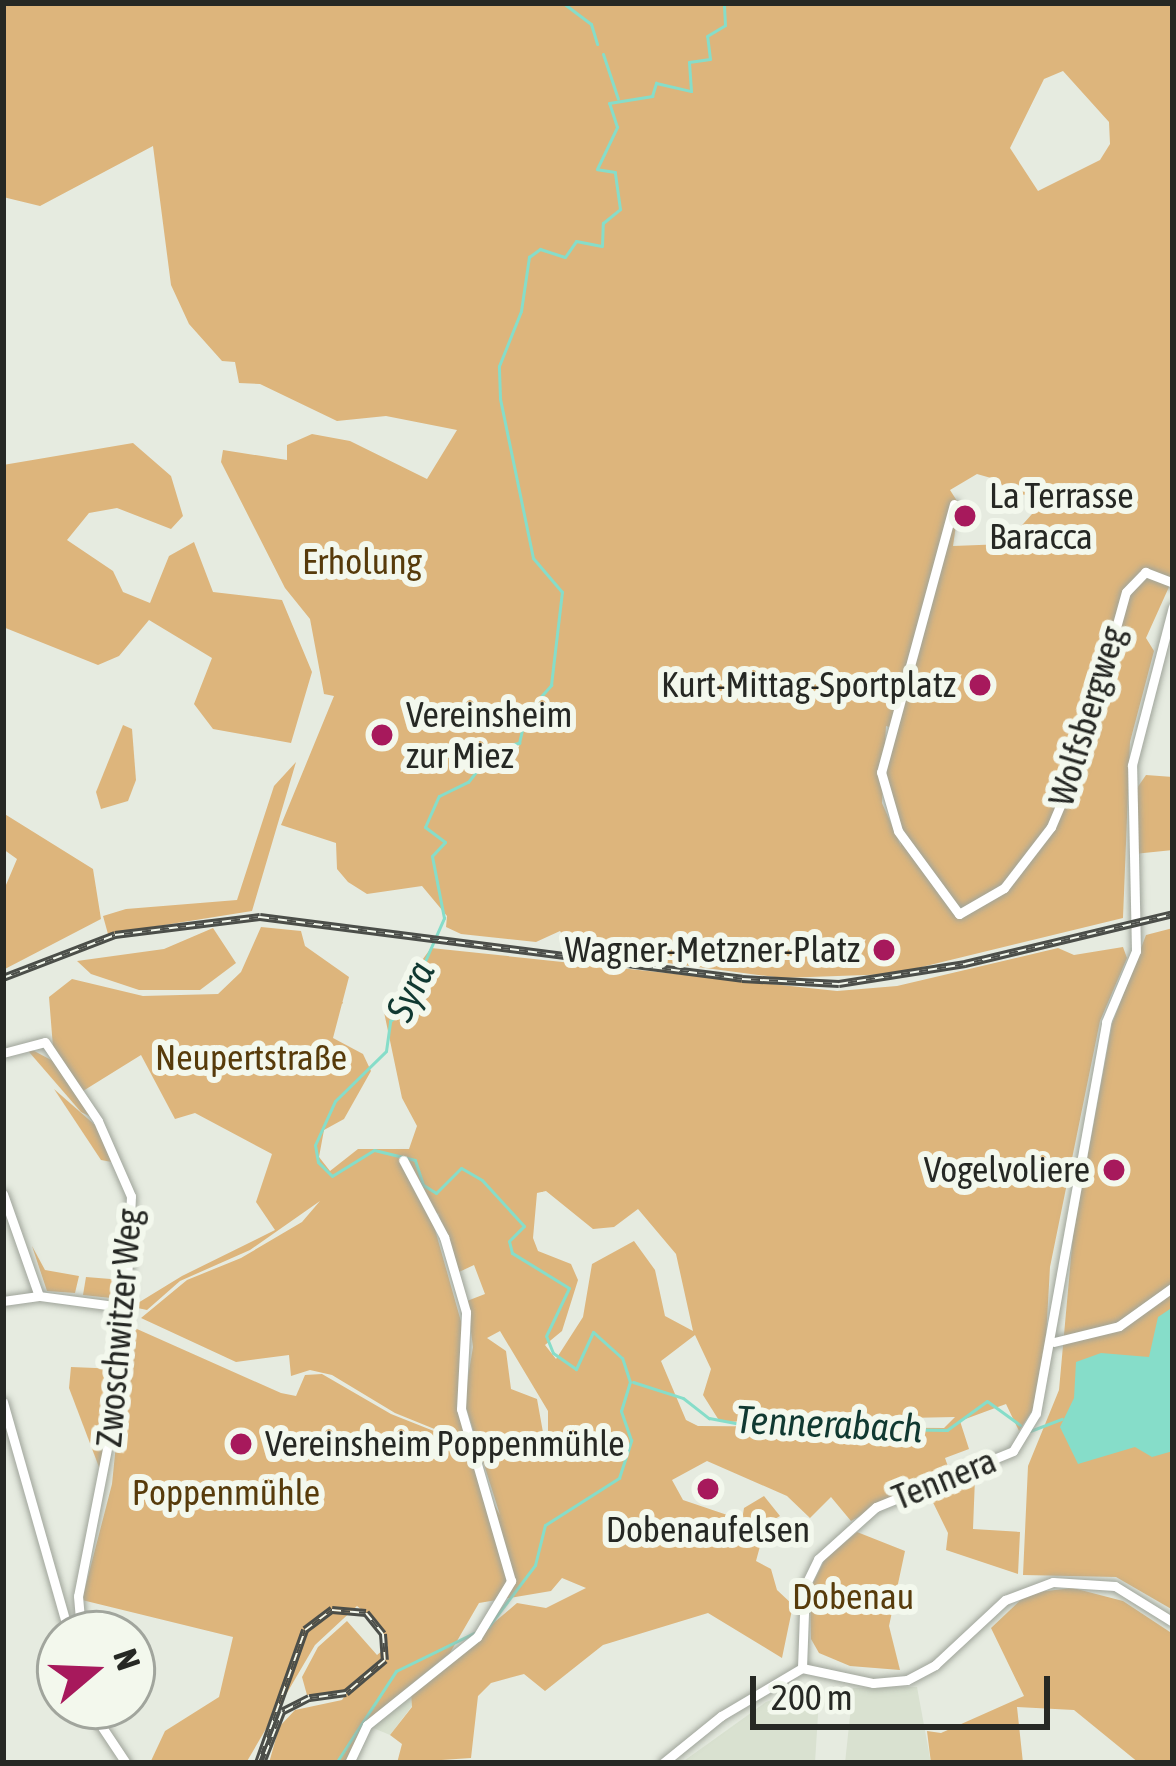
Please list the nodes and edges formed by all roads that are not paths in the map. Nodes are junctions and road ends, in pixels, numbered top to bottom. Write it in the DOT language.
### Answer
graph roads {
  1 [pos="954,504"];
  2 [pos="1173,584"];
  3 [pos="1173,607"];
  4 [pos="3,1053"];
  5 [pos="403,1160"];
  6 [pos="3,1194"];
  7 [pos="1173,1287"];
  8 [pos="39,1296"];
  9 [pos="3,1301"];
  10 [pos="121,1307"];
  11 [pos="1054,1342"];
  12 [pos="3,1402"];
  13 [pos="1036,1413"];
  14 [pos="62,1610"];
  15 [pos="79,1610"];
  16 [pos="1173,1622"];
  17 [pos="802,1668"];
  18 [pos="104,1730"];
  19 [pos="127,1763"];
  20 [pos="349,1763"];
  21 [pos="663,1763"];
  1 -- 2 [label="street, Wolfsbergweg"];
  3 -- 11 [label="street, Wolfsbergweg"];
  4 -- 10 [label="street, Zwoschwitzer Weg"];
  5 -- 20 [label="street"];
  6 -- 8 [label="street"];
  7 -- 11 [label="street"];
  8 -- 9 [label="street"];
  8 -- 10 [label="street"];
  10 -- 15 [label="street, Zwoschwitzer Weg"];
  11 -- 13 [label="street, Wolfsbergweg"];
  12 -- 14 [label="street"];
  13 -- 17 [label="street, Tennera"];
  16 -- 17 [label="street"];
  17 -- 21 [label="street"];
  18 -- 19 [label="street"];
}
